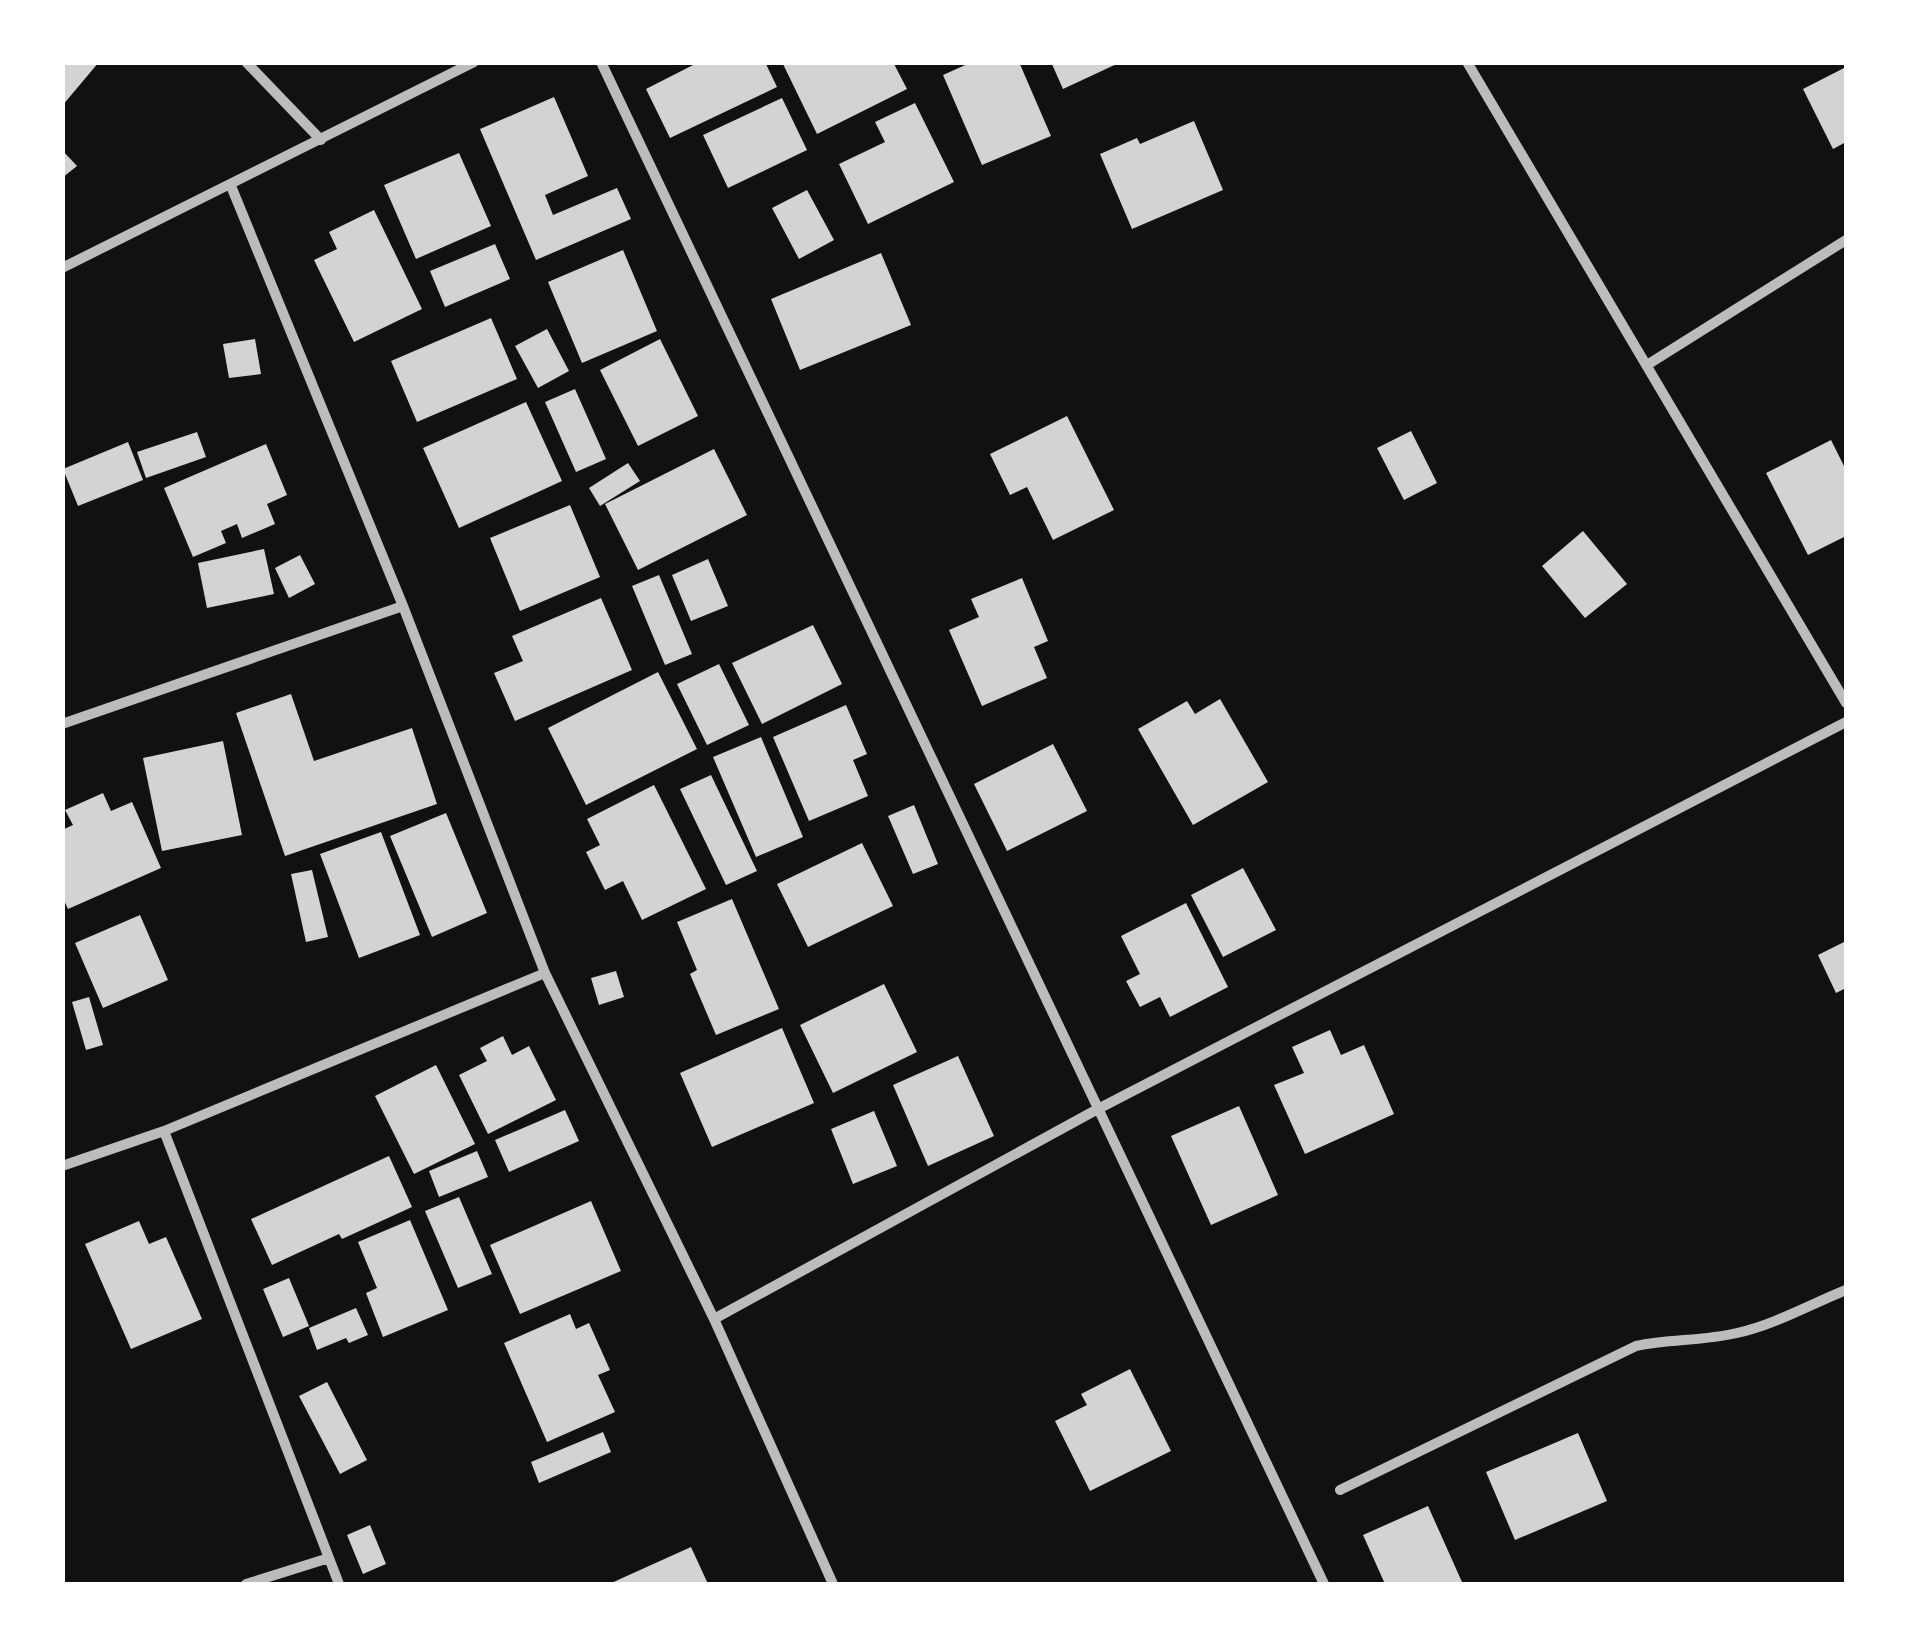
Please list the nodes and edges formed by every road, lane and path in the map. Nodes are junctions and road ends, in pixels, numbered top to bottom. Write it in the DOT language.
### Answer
graph roads {
  1 [pos="246,62"];
  2 [pos="474,62"];
  3 [pos="601,62"];
  4 [pos="1467,62"];
  5 [pos="321,140"];
  6 [pos="231,186"];
  7 [pos="1846,240"];
  8 [pos="62,268"];
  9 [pos="1646,366"];
  10 [pos="403,606"];
  11 [pos="1846,704"];
  12 [pos="1846,722"];
  13 [pos="62,724"];
  14 [pos="545,973"];
  15 [pos="1096,1110"];
  16 [pos="164,1130"];
  17 [pos="62,1166"];
  18 [pos="1846,1290"];
  19 [pos="714,1319"];
  20 [pos="1340,1490"];
  21 [pos="329,1558"];
  22 [pos="246,1584"];
  23 [pos="339,1584"];
  24 [pos="834,1584"];
  25 [pos="1324,1584"];
  1 -- 5 [label="street"];
  2 -- 5 [label="street"];
  3 -- 15 [label="street"];
  4 -- 9 [label="street"];
  5 -- 6 [label="street"];
  6 -- 8 [label="street"];
  6 -- 10 [label="street"];
  7 -- 9 [label="street"];
  9 -- 11 [label="street"];
  10 -- 13 [label="street"];
  10 -- 14 [label="street"];
  12 -- 15 [label="street"];
  14 -- 16 [label="street"];
  14 -- 19 [label="street"];
  15 -- 19 [label="street"];
  15 -- 25 [label="street"];
  16 -- 17 [label="street"];
  16 -- 21 [label="street"];
  18 -- 20 [label="street"];
  19 -- 24 [label="street"];
  21 -- 22 [label="street"];
  21 -- 23 [label="street"];
}
